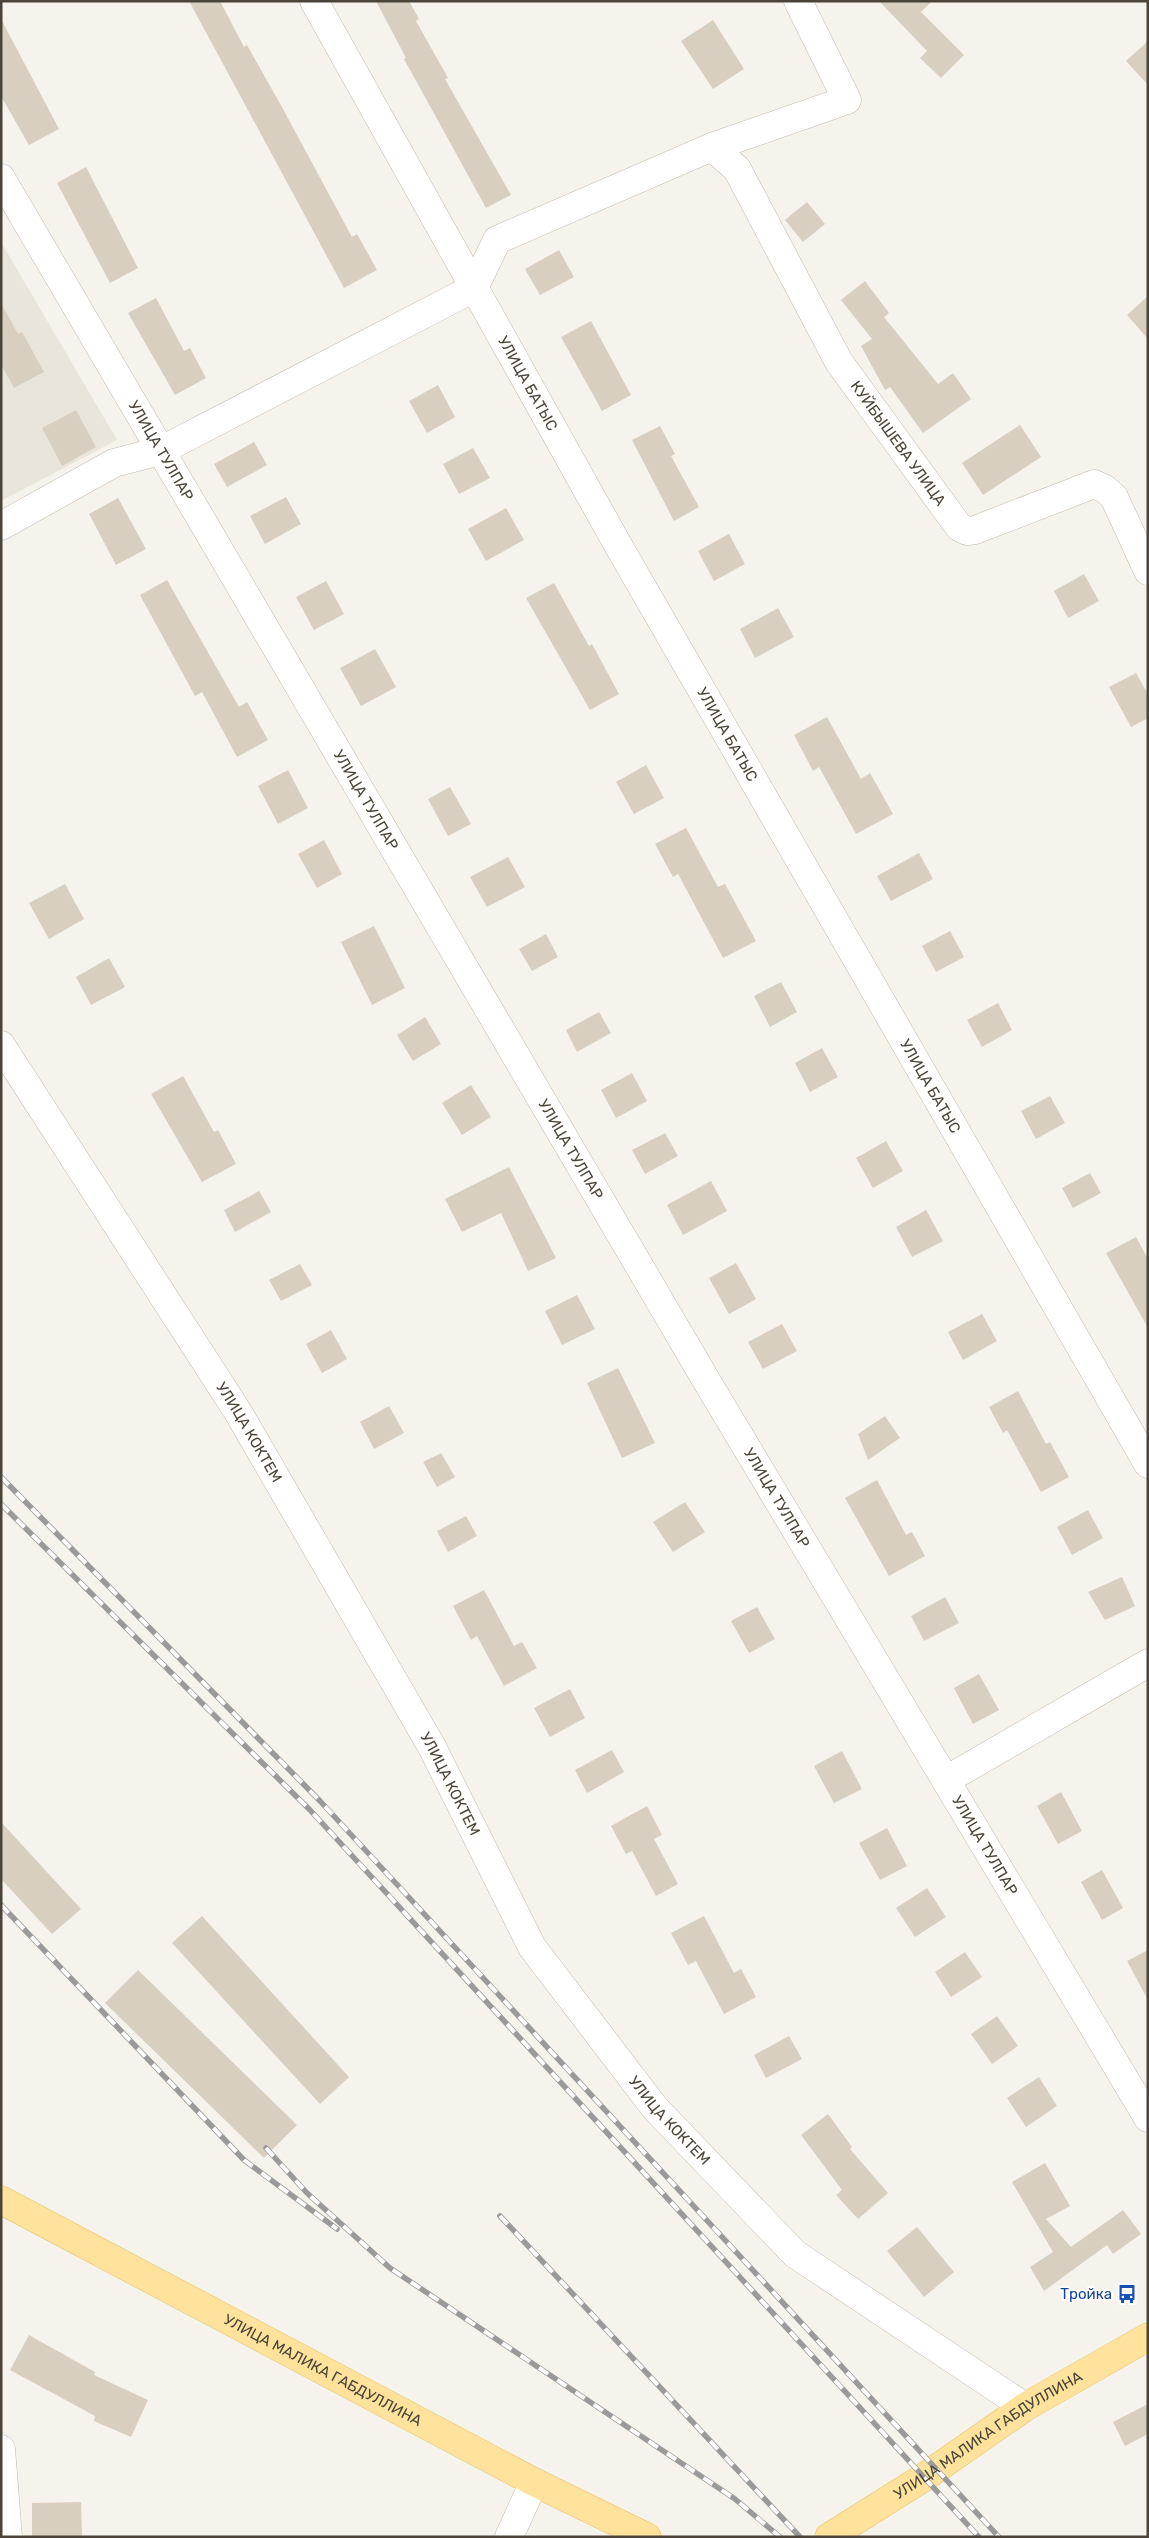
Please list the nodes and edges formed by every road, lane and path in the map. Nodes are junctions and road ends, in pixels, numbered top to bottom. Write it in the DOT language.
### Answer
graph roads {
  1 [pos="314,1"];
  2 [pos="798,1"];
  3 [pos="712,147"];
  4 [pos="1,178"];
  5 [pos="474,288"];
  6 [pos="160,451"];
  7 [pos="1,526"];
  8 [pos="1148,571"];
  9 [pos="1,1045"];
  10 [pos="1148,1464"];
  11 [pos="1148,1663"];
  12 [pos="946,1780"];
  13 [pos="1148,2118"];
  14 [pos="1,2200"];
  15 [pos="1148,2337"];
  16 [pos="1025,2408"];
  17 [pos="1,2449"];
  18 [pos="534,2482"];
  19 [pos="8,2537"];
  20 [pos="510,2537"];
  21 [pos="647,2537"];
  22 [pos="829,2537"];
  1 -- 5 [label="street, УЛИЦА БАТЫС"];
  2 -- 3 [label="street"];
  3 -- 5 [label="street"];
  3 -- 8 [label="street, КУЙБЫШЕВА УЛИЦА"];
  4 -- 6 [label="street, УЛИЦА ТУЛПАР"];
  5 -- 6 [label="street"];
  5 -- 10 [label="street, УЛИЦА БАТЫС"];
  6 -- 7 [label="street"];
  6 -- 12 [label="street, УЛИЦА ТУЛПАР"];
  9 -- 16 [label="street, УЛИЦА КОКТЕМ"];
  11 -- 12 [label="street"];
  12 -- 13 [label="street, УЛИЦА ТУЛПАР"];
  14 -- 18 [label="main road, УЛИЦА МАЛИКА ГАБДУЛЛИНА"];
  15 -- 16 [label="main road, УЛИЦА МАЛИКА ГАБДУЛЛИНА"];
  16 -- 22 [label="main road, УЛИЦА МАЛИКА ГАБДУЛЛИНА"];
  17 -- 19 [label="street"];
  18 -- 20 [label="street"];
  18 -- 21 [label="main road, УЛИЦА МАЛИКА ГАБДУЛЛИНА"];
}
